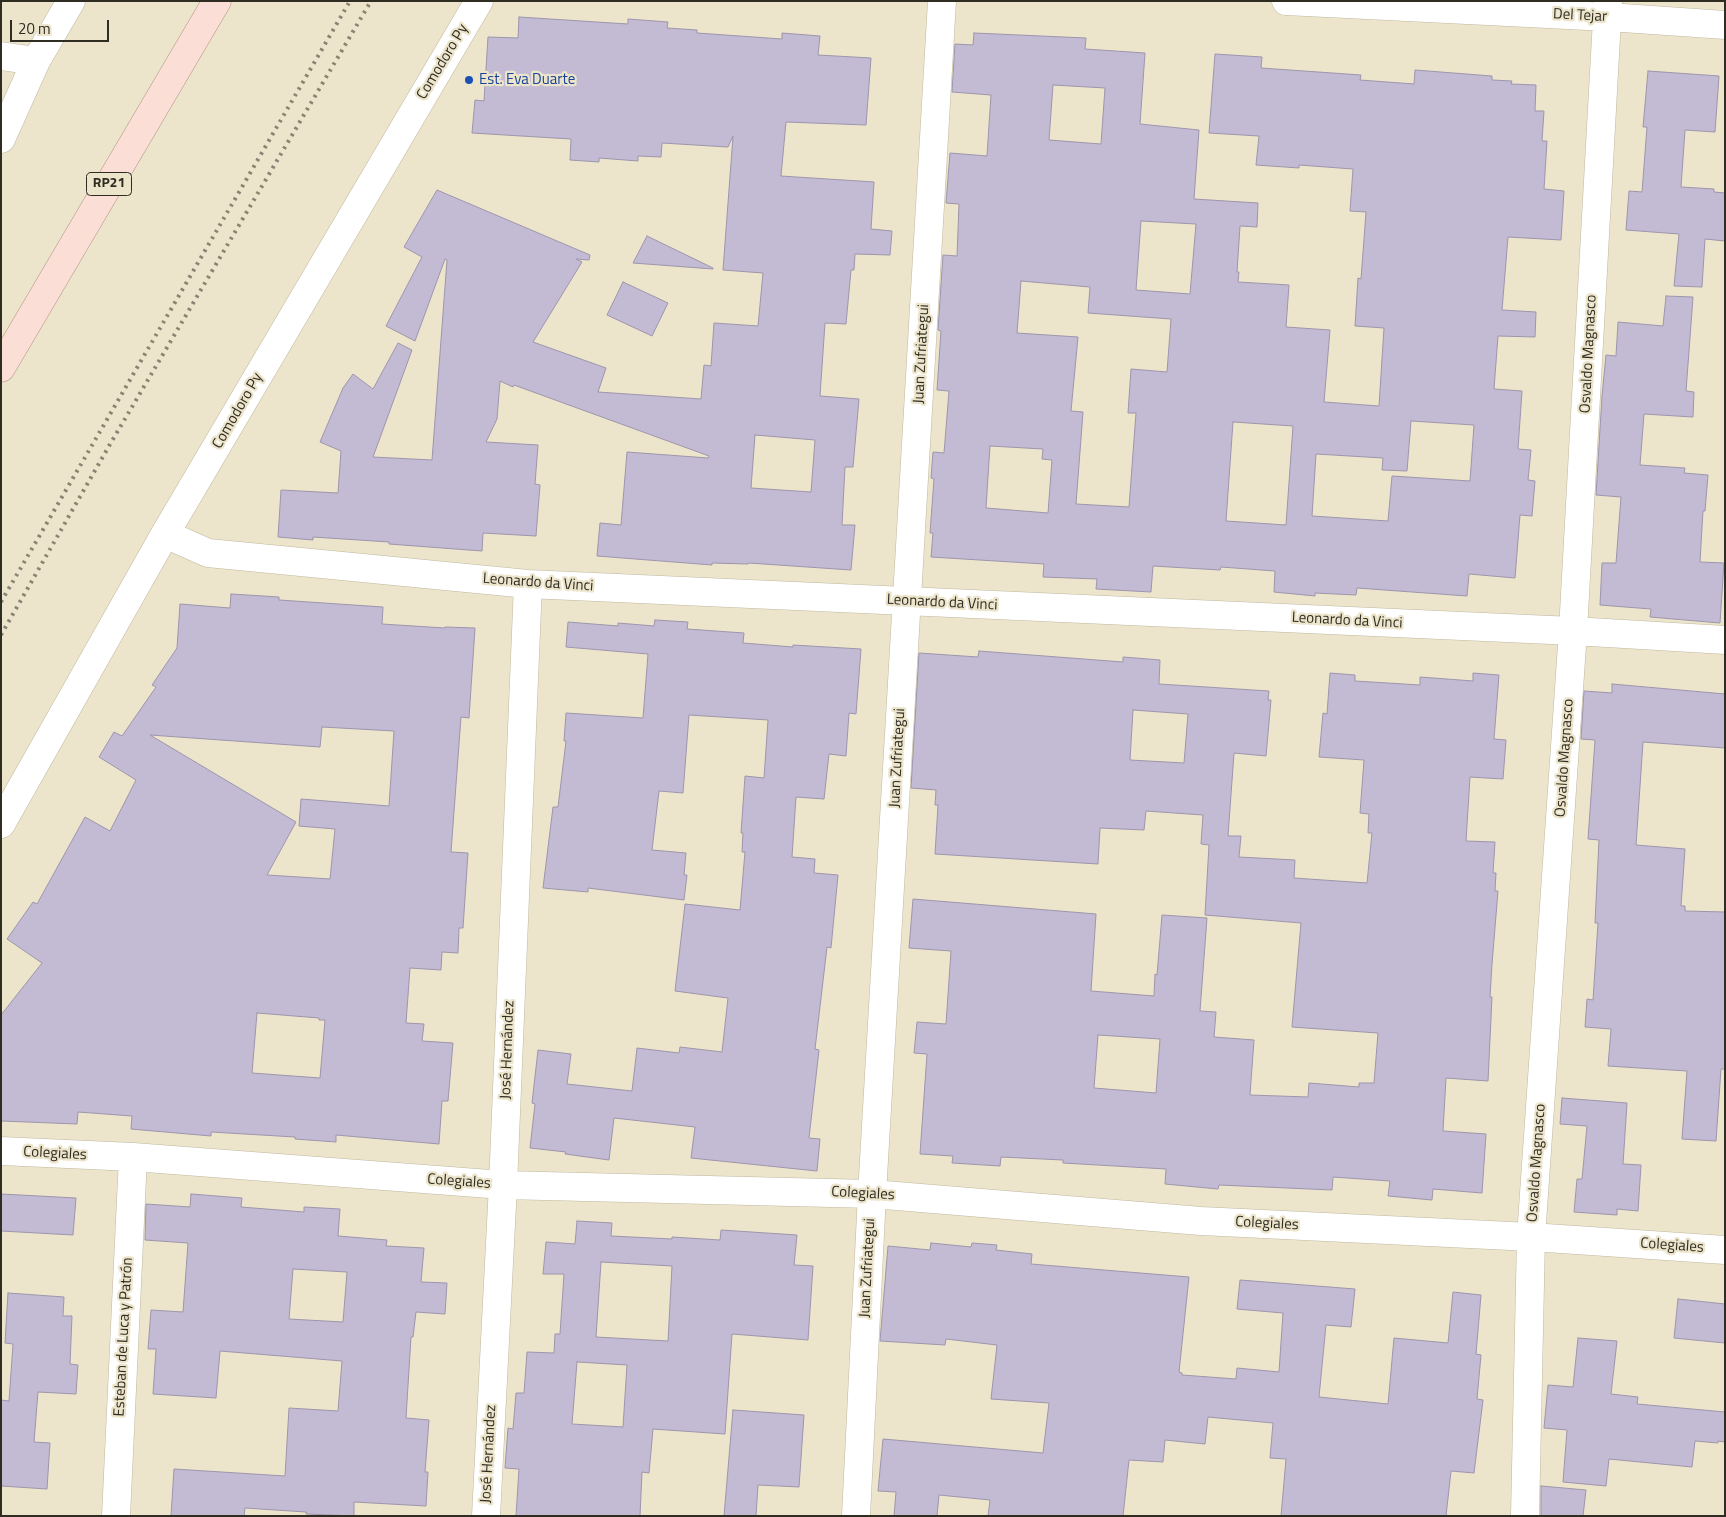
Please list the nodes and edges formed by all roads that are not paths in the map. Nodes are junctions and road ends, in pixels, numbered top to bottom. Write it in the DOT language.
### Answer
graph roads {
  1 [pos="71,1"];
  2 [pos="217,1"];
  3 [pos="479,1"];
  4 [pos="942,1"];
  5 [pos="1286,1"];
  6 [pos="1608,9"];
  7 [pos="1725,26"];
  8 [pos="1,56"];
  9 [pos="36,62"];
  10 [pos="1,139"];
  11 [pos="1,368"];
  12 [pos="165,534"];
  13 [pos="528,584"];
  14 [pos="908,601"];
  15 [pos="1574,631"];
  16 [pos="1725,640"];
  17 [pos="1,824"];
  18 [pos="1,1151"];
  19 [pos="133,1158"];
  20 [pos="502,1185"];
  21 [pos="872,1194"];
  22 [pos="1532,1236"];
  23 [pos="1725,1250"];
  24 [pos="116,1516"];
  25 [pos="486,1516"];
  26 [pos="856,1516"];
  27 [pos="1525,1516"];
  1 -- 9 [label="street"];
  2 -- 11 [label="main road, RP21"];
  3 -- 12 [label="street, Comodoro Py"];
  4 -- 14 [label="street, Juan Zufriategui"];
  5 -- 6 [label="street, Del Tejar"];
  6 -- 7 [label="street, Del Tejar"];
  6 -- 15 [label="street, Osvaldo Magnasco"];
  8 -- 9 [label="street"];
  9 -- 10 [label="street"];
  12 -- 13 [label="street, Leonardo da Vinci"];
  12 -- 17 [label="street, Comodoro Py"];
  13 -- 14 [label="street, Leonardo da Vinci"];
  13 -- 20 [label="street, José Hernández"];
  14 -- 15 [label="street, Leonardo da Vinci"];
  14 -- 21 [label="street, Juan Zufriategui"];
  15 -- 16 [label="street, Leonardo da Vinci"];
  15 -- 22 [label="street, Osvaldo Magnasco"];
  18 -- 19 [label="street, Colegiales"];
  19 -- 20 [label="street, Colegiales"];
  19 -- 24 [label="street, Esteban de Luca y Patrón"];
  20 -- 21 [label="street, Colegiales"];
  20 -- 25 [label="street, José Hernández"];
  21 -- 22 [label="street, Colegiales"];
  21 -- 26 [label="street, Juan Zufriategui"];
  22 -- 23 [label="street, Colegiales"];
  22 -- 27 [label="street, Osvaldo Magnasco"];
}
